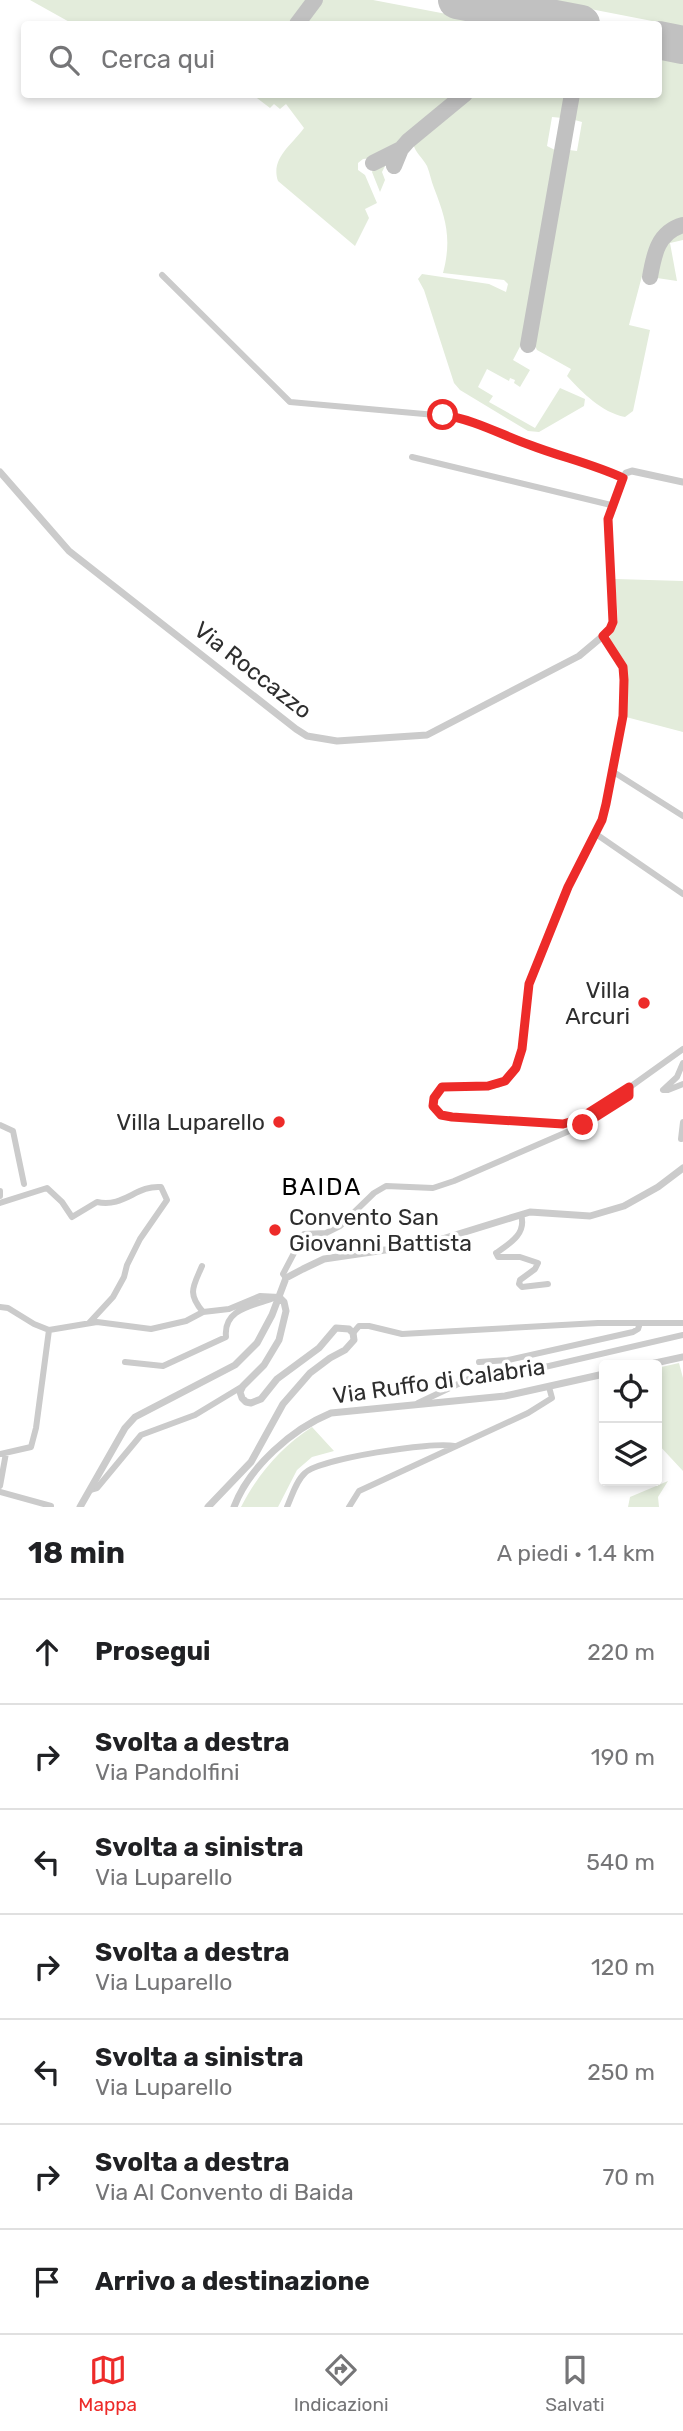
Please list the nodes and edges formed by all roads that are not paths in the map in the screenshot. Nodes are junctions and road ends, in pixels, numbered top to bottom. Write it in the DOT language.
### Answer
graph roads {
  1 [pos="162,275"];
  2 [pos="412,457"];
  3 [pos="0,472"];
  4 [pos="623,478"];
  5 [pos="683,482"];
  6 [pos="611,505"];
  7 [pos="603,636"];
  8 [pos="612,771"];
  9 [pos="683,816"];
  10 [pos="596,835"];
  11 [pos="683,894"];
  12 [pos="683,1049"];
  13 [pos="683,1063"];
  14 [pos="683,1084"];
  15 [pos="629,1087"];
  16 [pos="683,1122"];
  17 [pos="0,1125"];
  18 [pos="681,1139"];
  19 [pos="683,1168"];
  20 [pos="24,1184"];
  21 [pos="0,1191"];
  22 [pos="0,1196"];
  23 [pos="0,1203"];
  24 [pos="521,1215"];
  25 [pos="202,1266"];
  26 [pos="286,1278"];
  27 [pos="548,1284"];
  28 [pos="279,1297"];
  29 [pos="0,1307"];
  30 [pos="203,1312"];
  31 [pos="89,1323"];
  32 [pos="640,1323"];
  33 [pos="683,1323"];
  34 [pos="49,1330"];
  35 [pos="352,1333"];
  36 [pos="683,1335"];
  37 [pos="683,1357"];
  38 [pos="125,1362"];
  39 [pos="479,1362"];
  40 [pos="662,1362"];
  41 [pos="599,1375"];
  42 [pos="494,1376"];
  43 [pos="473,1377"];
  44 [pos="243,1386"];
  45 [pos="549,1387"];
  46 [pos="416,1404"];
  47 [pos="454,1446"];
  48 [pos="3,1454"];
  49 [pos="0,1486"];
  50 [pos="90,1490"];
  51 [pos="0,1492"];
  52 [pos="51,1506"];
  53 [pos="80,1507"];
  54 [pos="208,1507"];
  55 [pos="234,1507"];
  56 [pos="287,1507"];
  57 [pos="349,1507"];
  1 -- 4 [label="street"];
  2 -- 6 [label="street"];
  3 -- 7 [label="street, Via Roccazzo"];
  4 -- 5 [label="street"];
  4 -- 6 [label="street"];
  6 -- 7 [label="street"];
  7 -- 8 [label="street"];
  8 -- 9 [label="street"];
  8 -- 10 [label="street"];
  10 -- 11 [label="street"];
  10 -- 15 [label="street"];
  12 -- 15 [label="street"];
  13 -- 14 [label="street"];
  15 -- 26 [label="street"];
  16 -- 18 [label="street"];
  17 -- 20 [label="street"];
  19 -- 24 [label="street"];
  21 -- 22 [label="street"];
  23 -- 31 [label="street"];
  24 -- 26 [label="street"];
  24 -- 27 [label="street"];
  25 -- 30 [label="street"];
  26 -- 28 [label="street"];
  28 -- 30 [label="street"];
  28 -- 38 [label="street"];
  28 -- 44 [label="street"];
  28 -- 50 [label="street"];
  29 -- 34 [label="street"];
  30 -- 31 [label="street"];
  31 -- 34 [label="street"];
  32 -- 33 [label="street"];
  32 -- 35 [label="street"];
  32 -- 39 [label="street"];
  34 -- 48 [label="street"];
  35 -- 44 [label="street"];
  35 -- 54 [label="street, Via Ruffo di Calabria"];
  36 -- 42 [label="street"];
  37 -- 40 [label="street"];
  41 -- 45 [label="street, Via Ruffo di Calabria"];
  43 -- 46 [label="street"];
  44 -- 50 [label="street"];
  45 -- 46 [label="street, Via Ruffo di Calabria"];
  45 -- 47 [label="street"];
  46 -- 55 [label="street, Via Ruffo di Calabria"];
  47 -- 56 [label="street"];
  47 -- 57 [label="street"];
  48 -- 49 [label="street"];
  50 -- 53 [label="street"];
  51 -- 52 [label="street"];
}
